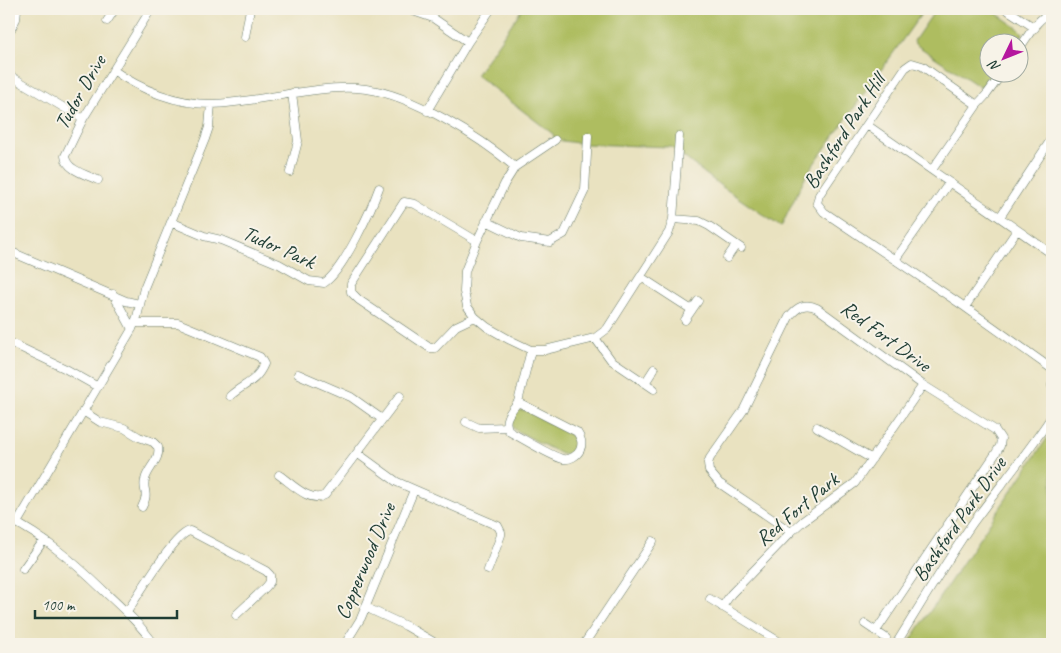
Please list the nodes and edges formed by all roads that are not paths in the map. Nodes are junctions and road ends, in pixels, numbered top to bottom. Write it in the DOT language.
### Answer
graph roads {
  1 [pos="17,9"];
  2 [pos="115,9"];
  3 [pos="150,9"];
  4 [pos="250,9"];
  5 [pos="407,9"];
  6 [pos="491,9"];
  7 [pos="1006,9"];
  8 [pos="1052,15"];
  9 [pos="107,21"];
  10 [pos="1035,28"];
  11 [pos="9,33"];
  12 [pos="245,37"];
  13 [pos="1028,37"];
  14 [pos="468,42"];
  15 [pos="113,70"];
  16 [pos="9,75"];
  17 [pos="995,82"];
  18 [pos="292,93"];
  19 [pos="211,104"];
  20 [pos="977,105"];
  21 [pos="427,110"];
  22 [pos="83,119"];
  23 [pos="867,125"];
  24 [pos="588,136"];
  25 [pos="679,136"];
  26 [pos="1052,138"];
  27 [pos="555,140"];
  28 [pos="515,167"];
  29 [pos="932,170"];
  30 [pos="290,172"];
  31 [pos="98,180"];
  32 [pos="949,182"];
  33 [pos="379,188"];
  34 [pos="1000,217"];
  35 [pos="673,219"];
  36 [pos="486,221"];
  37 [pos="172,222"];
  38 [pos="1017,230"];
  39 [pos="477,241"];
  40 [pos="9,251"];
  41 [pos="1052,254"];
  42 [pos="727,258"];
  43 [pos="895,260"];
  44 [pos="641,276"];
  45 [pos="113,294"];
  46 [pos="698,300"];
  47 [pos="139,304"];
  48 [pos="965,307"];
  49 [pos="692,310"];
  50 [pos="474,317"];
  51 [pos="685,320"];
  52 [pos="134,326"];
  53 [pos="595,338"];
  54 [pos="9,342"];
  55 [pos="530,350"];
  56 [pos="654,369"];
  57 [pos="1052,369"];
  58 [pos="298,374"];
  59 [pos="645,383"];
  60 [pos="923,385"];
  61 [pos="98,387"];
  62 [pos="654,389"];
  63 [pos="230,396"];
  64 [pos="400,396"];
  65 [pos="518,402"];
  66 [pos="83,412"];
  67 [pos="1052,416"];
  68 [pos="382,419"];
  69 [pos="466,422"];
  70 [pos="506,427"];
  71 [pos="817,427"];
  72 [pos="357,452"];
  73 [pos="872,459"];
  74 [pos="279,475"];
  75 [pos="414,490"];
  76 [pos="142,506"];
  77 [pos="9,519"];
  78 [pos="17,523"];
  79 [pos="791,532"];
  80 [pos="44,540"];
  81 [pos="653,542"];
  82 [pos="23,569"];
  83 [pos="488,570"];
  84 [pos="710,600"];
  85 [pos="365,607"];
  86 [pos="722,607"];
  87 [pos="127,612"];
  88 [pos="236,615"];
  89 [pos="865,624"];
  90 [pos="876,631"];
  91 [pos="886,638"];
  92 [pos="154,644"];
  93 [pos="345,644"];
  94 [pos="437,644"];
  95 [pos="586,644"];
  96 [pos="783,644"];
  97 [pos="896,644"];
  1 -- 11 [label="street"];
  2 -- 9 [label="street"];
  3 -- 15 [label="street, Tudor Drive"];
  4 -- 12 [label="street"];
  5 -- 14 [label="street"];
  6 -- 14 [label="street"];
  7 -- 10 [label="street"];
  8 -- 10 [label="street"];
  10 -- 13 [label="street"];
  14 -- 21 [label="street"];
  15 -- 19 [label="street"];
  15 -- 22 [label="street, Tudor Drive"];
  16 -- 22 [label="street"];
  17 -- 20 [label="street"];
  18 -- 19 [label="street"];
  18 -- 21 [label="street"];
  18 -- 30 [label="street"];
  19 -- 37 [label="street"];
  20 -- 23 [label="street, Bashford Park Hill"];
  20 -- 29 [label="street"];
  21 -- 28 [label="street"];
  22 -- 31 [label="street, Tudor Drive"];
  23 -- 29 [label="street"];
  23 -- 43 [label="street, Bashford Park Hill"];
  24 -- 36 [label="street"];
  25 -- 35 [label="street"];
  26 -- 34 [label="street"];
  27 -- 28 [label="street"];
  28 -- 36 [label="street"];
  29 -- 32 [label="street"];
  32 -- 34 [label="street"];
  32 -- 43 [label="street"];
  33 -- 37 [label="street, Tudor Park"];
  34 -- 38 [label="street"];
  35 -- 42 [label="street"];
  35 -- 44 [label="street"];
  36 -- 39 [label="street"];
  37 -- 47 [label="street"];
  38 -- 41 [label="street"];
  38 -- 48 [label="street"];
  39 -- 50 [label="street"];
  39 -- 50 [label="street"];
  40 -- 45 [label="street"];
  43 -- 48 [label="street, Bashford Park Hill"];
  44 -- 49 [label="street"];
  44 -- 53 [label="street"];
  45 -- 47 [label="street"];
  45 -- 52 [label="street"];
  46 -- 49 [label="street"];
  47 -- 52 [label="street"];
  48 -- 57 [label="street, Bashford Park Hill"];
  49 -- 51 [label="street"];
  50 -- 55 [label="street"];
  52 -- 61 [label="street"];
  52 -- 63 [label="street"];
  53 -- 55 [label="street"];
  53 -- 59 [label="street"];
  54 -- 61 [label="street"];
  55 -- 65 [label="street"];
  56 -- 59 [label="street"];
  58 -- 68 [label="street"];
  59 -- 62 [label="street"];
  60 -- 73 [label="street, Red Fort Park"];
  60 -- 79 [label="street, Red Fort Drive"];
  60 -- 90 [label="street, Red Fort Drive"];
  61 -- 66 [label="street"];
  64 -- 68 [label="street"];
  65 -- 70 [label="street"];
  65 -- 70 [label="street"];
  66 -- 76 [label="street"];
  66 -- 78 [label="street"];
  67 -- 97 [label="street, Bashford Park Drive"];
  68 -- 72 [label="street"];
  69 -- 70 [label="street"];
  71 -- 73 [label="street, Red Fort Park"];
  72 -- 74 [label="street"];
  72 -- 75 [label="street"];
  73 -- 79 [label="street, Red Fort Park"];
  75 -- 83 [label="street"];
  75 -- 85 [label="street, Copperwood Drive"];
  77 -- 78 [label="street"];
  78 -- 80 [label="street"];
  79 -- 86 [label="street, Red Fort Park"];
  80 -- 82 [label="street"];
  80 -- 87 [label="street"];
  81 -- 95 [label="street"];
  84 -- 86 [label="street"];
  85 -- 93 [label="street, Copperwood Drive"];
  85 -- 94 [label="street"];
  86 -- 96 [label="street"];
  87 -- 88 [label="street"];
  87 -- 92 [label="street"];
  89 -- 90 [label="street"];
  90 -- 91 [label="street"];
}
